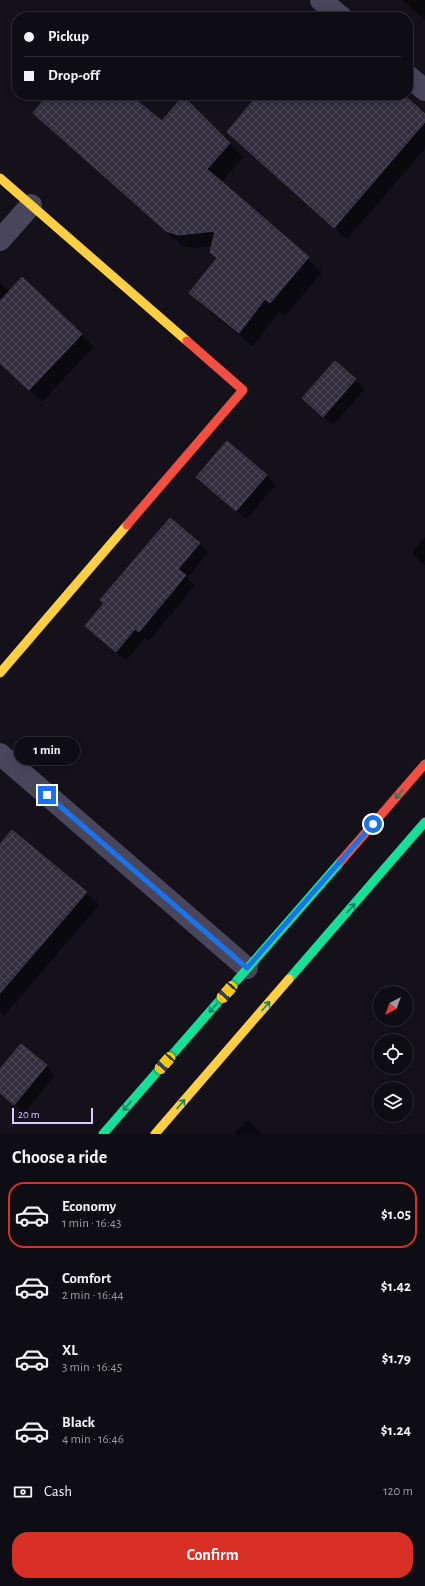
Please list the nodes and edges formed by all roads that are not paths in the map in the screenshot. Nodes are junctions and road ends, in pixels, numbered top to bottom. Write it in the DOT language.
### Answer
graph roads {
  1 [pos="321,0"];
  2 [pos="335,12"];
  3 [pos="413,80"];
  4 [pos="425,90"];
  5 [pos="0,178"];
  6 [pos="31,205"];
  7 [pos="0,240"];
  8 [pos="0,673"];
  9 [pos="0,754"];
  10 [pos="425,764"];
  11 [pos="425,822"];
  12 [pos="247,968"];
  13 [pos="103,1134"];
  14 [pos="155,1134"];
  1 -- 2 [label="street"];
  3 -- 4 [label="street"];
  5 -- 6 [label="street"];
  6 -- 7 [label="street"];
  6 -- 8 [label="street"];
  9 -- 12 [label="street"];
  10 -- 12 [label="street, one-way"];
  14 -- 11 [label="street, one-way"];
  12 -- 13 [label="street, one-way"];
}
